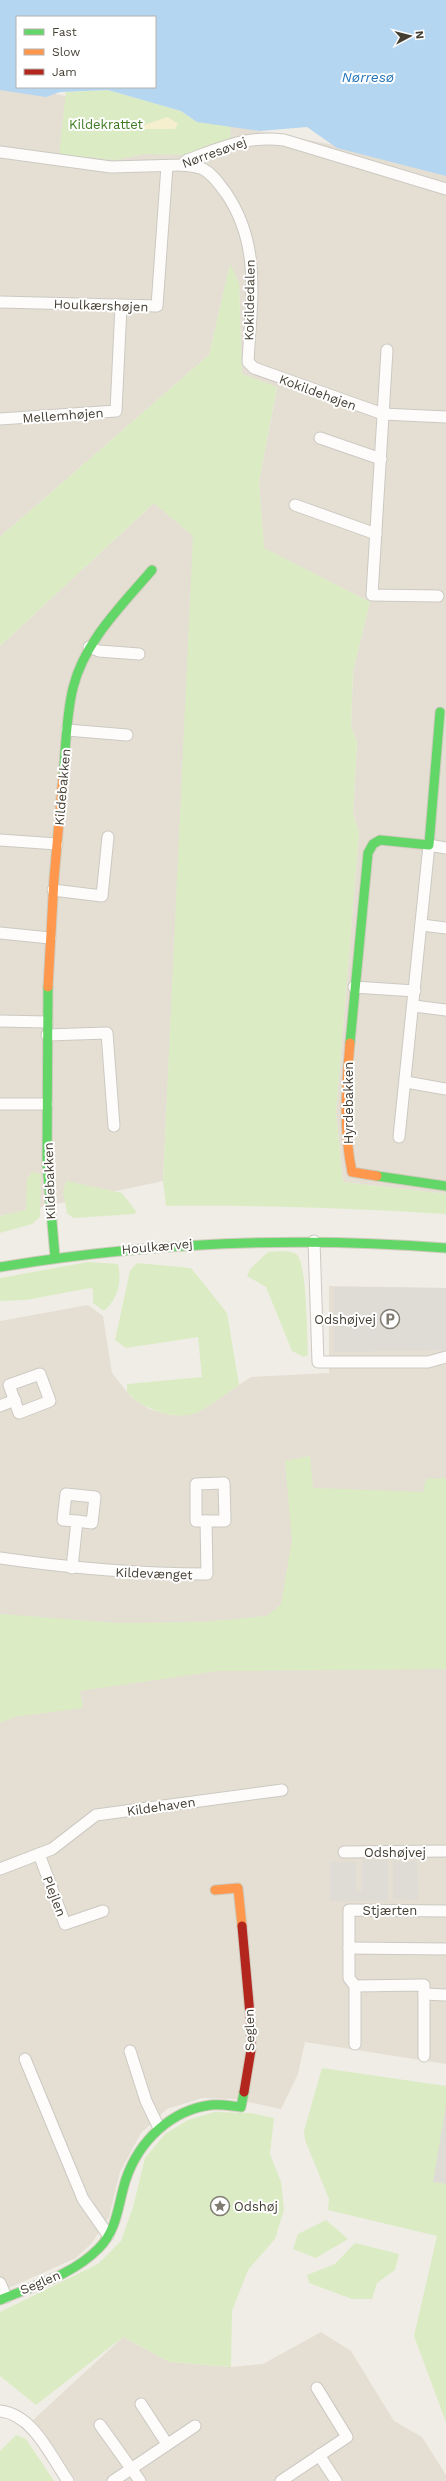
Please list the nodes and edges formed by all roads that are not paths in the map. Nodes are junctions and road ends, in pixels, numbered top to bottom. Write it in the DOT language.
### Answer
graph roads {
  1 [pos="0,152"];
  2 [pos="182,165"];
  3 [pos="167,166"];
  4 [pos="446,189"];
  5 [pos="0,302"];
  6 [pos="121,306"];
  7 [pos="387,350"];
  8 [pos="254,368"];
  9 [pos="383,414"];
  10 [pos="446,417"];
  11 [pos="0,419"];
  12 [pos="320,438"];
  13 [pos="381,459"];
  14 [pos="295,505"];
  15 [pos="376,534"];
  16 [pos="152,570"];
  17 [pos="438,596"];
  18 [pos="89,647"];
  19 [pos="139,654"];
  20 [pos="440,712"];
  21 [pos="67,730"];
  22 [pos="127,735"];
  23 [pos="443,739"];
  24 [pos="108,837"];
  25 [pos="0,840"];
  26 [pos="57,844"];
  27 [pos="429,845"];
  28 [pos="446,848"];
  29 [pos="53,890"];
  30 [pos="422,924"];
  31 [pos="446,928"];
  32 [pos="0,933"];
  33 [pos="50,938"];
  34 [pos="354,987"];
  35 [pos="415,991"];
  36 [pos="414,1006"];
  37 [pos="446,1010"];
  38 [pos="0,1021"];
  39 [pos="47,1022"];
  40 [pos="47,1034"];
  41 [pos="406,1082"];
  42 [pos="446,1089"];
  43 [pos="0,1104"];
  44 [pos="47,1104"];
  45 [pos="114,1126"];
  46 [pos="399,1136"];
  47 [pos="446,1186"];
  48 [pos="314,1241"];
  49 [pos="446,1248"];
  50 [pos="55,1257"];
  51 [pos="0,1267"];
  52 [pos="446,1357"];
  53 [pos="15,1400"];
  54 [pos="0,1406"];
  55 [pos="77,1521"];
  56 [pos="206,1521"];
  57 [pos="0,1558"];
  58 [pos="72,1568"];
  59 [pos="282,1790"];
  60 [pos="446,1851"];
  61 [pos="344,1852"];
  62 [pos="39,1854"];
  63 [pos="0,1869"];
  64 [pos="215,1890"];
  65 [pos="103,1911"];
  66 [pos="446,1911"];
  67 [pos="349,1948"];
  68 [pos="446,1949"];
  69 [pos="355,1986"];
  70 [pos="424,1994"];
  71 [pos="446,1995"];
  72 [pos="355,2044"];
  73 [pos="130,2051"];
  74 [pos="424,2056"];
  75 [pos="25,2059"];
  76 [pos="159,2128"];
  77 [pos="108,2235"];
  78 [pos="0,2283"];
  79 [pos="3,2298"];
  80 [pos="317,2388"];
  81 [pos="141,2404"];
  82 [pos="0,2411"];
  83 [pos="100,2425"];
  84 [pos="195,2426"];
  85 [pos="167,2444"];
  86 [pos="319,2455"];
  87 [pos="131,2468"];
  88 [pos="68,2481"];
  89 [pos="112,2481"];
  90 [pos="140,2481"];
  91 [pos="281,2481"];
  92 [pos="336,2481"];
  1 -- 3 [label="street, Nørresøvej"];
  2 -- 3 [label="street, Nørresøvej"];
  2 -- 4 [label="street, Nørresøvej"];
  2 -- 8 [label="street, Kokildedalen"];
  3 -- 6 [label="street, Houlkærshøjen"];
  5 -- 6 [label="street, Houlkærshøjen"];
  6 -- 11 [label="street, Mellemhøjen"];
  7 -- 9 [label="street"];
  8 -- 9 [label="street, Kokildehøjen"];
  9 -- 10 [label="street, Kokildehøjen"];
  9 -- 13 [label="street"];
  12 -- 13 [label="street"];
  13 -- 15 [label="street"];
  14 -- 15 [label="street"];
  15 -- 17 [label="street"];
  16 -- 18 [label="street, Kildebakken"];
  18 -- 19 [label="street"];
  18 -- 21 [label="street, Kildebakken"];
  20 -- 23 [label="street"];
  21 -- 22 [label="street, Kildebakken"];
  21 -- 26 [label="street, Kildebakken"];
  23 -- 27 [label="street"];
  24 -- 29 [label="street"];
  25 -- 26 [label="street, Kildebakken"];
  26 -- 29 [label="street, Kildebakken"];
  27 -- 28 [label="street, Hyrdebakken"];
  27 -- 30 [label="street"];
  27 -- 34 [label="street, Hyrdebakken"];
  29 -- 33 [label="street, Kildebakken"];
  30 -- 31 [label="street"];
  30 -- 35 [label="street"];
  32 -- 33 [label="street"];
  33 -- 39 [label="street, Kildebakken"];
  34 -- 35 [label="street"];
  34 -- 47 [label="street, Hyrdebakken"];
  35 -- 36 [label="street"];
  36 -- 37 [label="street"];
  36 -- 41 [label="street"];
  38 -- 39 [label="street"];
  39 -- 40 [label="street, Kildebakken"];
  40 -- 44 [label="street, Kildebakken"];
  40 -- 45 [label="street"];
  41 -- 42 [label="street"];
  41 -- 46 [label="street"];
  43 -- 44 [label="street"];
  44 -- 50 [label="street, Kildebakken"];
  48 -- 49 [label="street, Houlkærvej"];
  48 -- 50 [label="street, Houlkærvej"];
  48 -- 52 [label="street"];
  50 -- 51 [label="street, Houlkærvej"];
  53 -- 54 [label="street"];
  55 -- 58 [label="street"];
  56 -- 58 [label="street, Kildevænget"];
  57 -- 58 [label="street, Kildevænget"];
  59 -- 62 [label="street, Kildehaven"];
  60 -- 61 [label="street, Odshøjvej"];
  62 -- 63 [label="street"];
  62 -- 65 [label="street, Plejlen"];
  64 -- 76 [label="street, Seglen"];
  66 -- 67 [label="street, Stjærten"];
  67 -- 68 [label="street"];
  67 -- 69 [label="street, Stjærten"];
  69 -- 70 [label="street"];
  69 -- 72 [label="street, Stjærten"];
  70 -- 71 [label="street"];
  70 -- 74 [label="street"];
  73 -- 76 [label="street"];
  75 -- 77 [label="street"];
  76 -- 77 [label="street, Seglen"];
  77 -- 79 [label="street, Seglen"];
  78 -- 79 [label="street, Seglen"];
  80 -- 86 [label="street"];
  81 -- 85 [label="street"];
  82 -- 88 [label="street"];
  83 -- 87 [label="street"];
  84 -- 85 [label="street"];
  85 -- 87 [label="street"];
  86 -- 91 [label="street"];
  86 -- 92 [label="street"];
  87 -- 89 [label="street"];
  87 -- 90 [label="street"];
}
